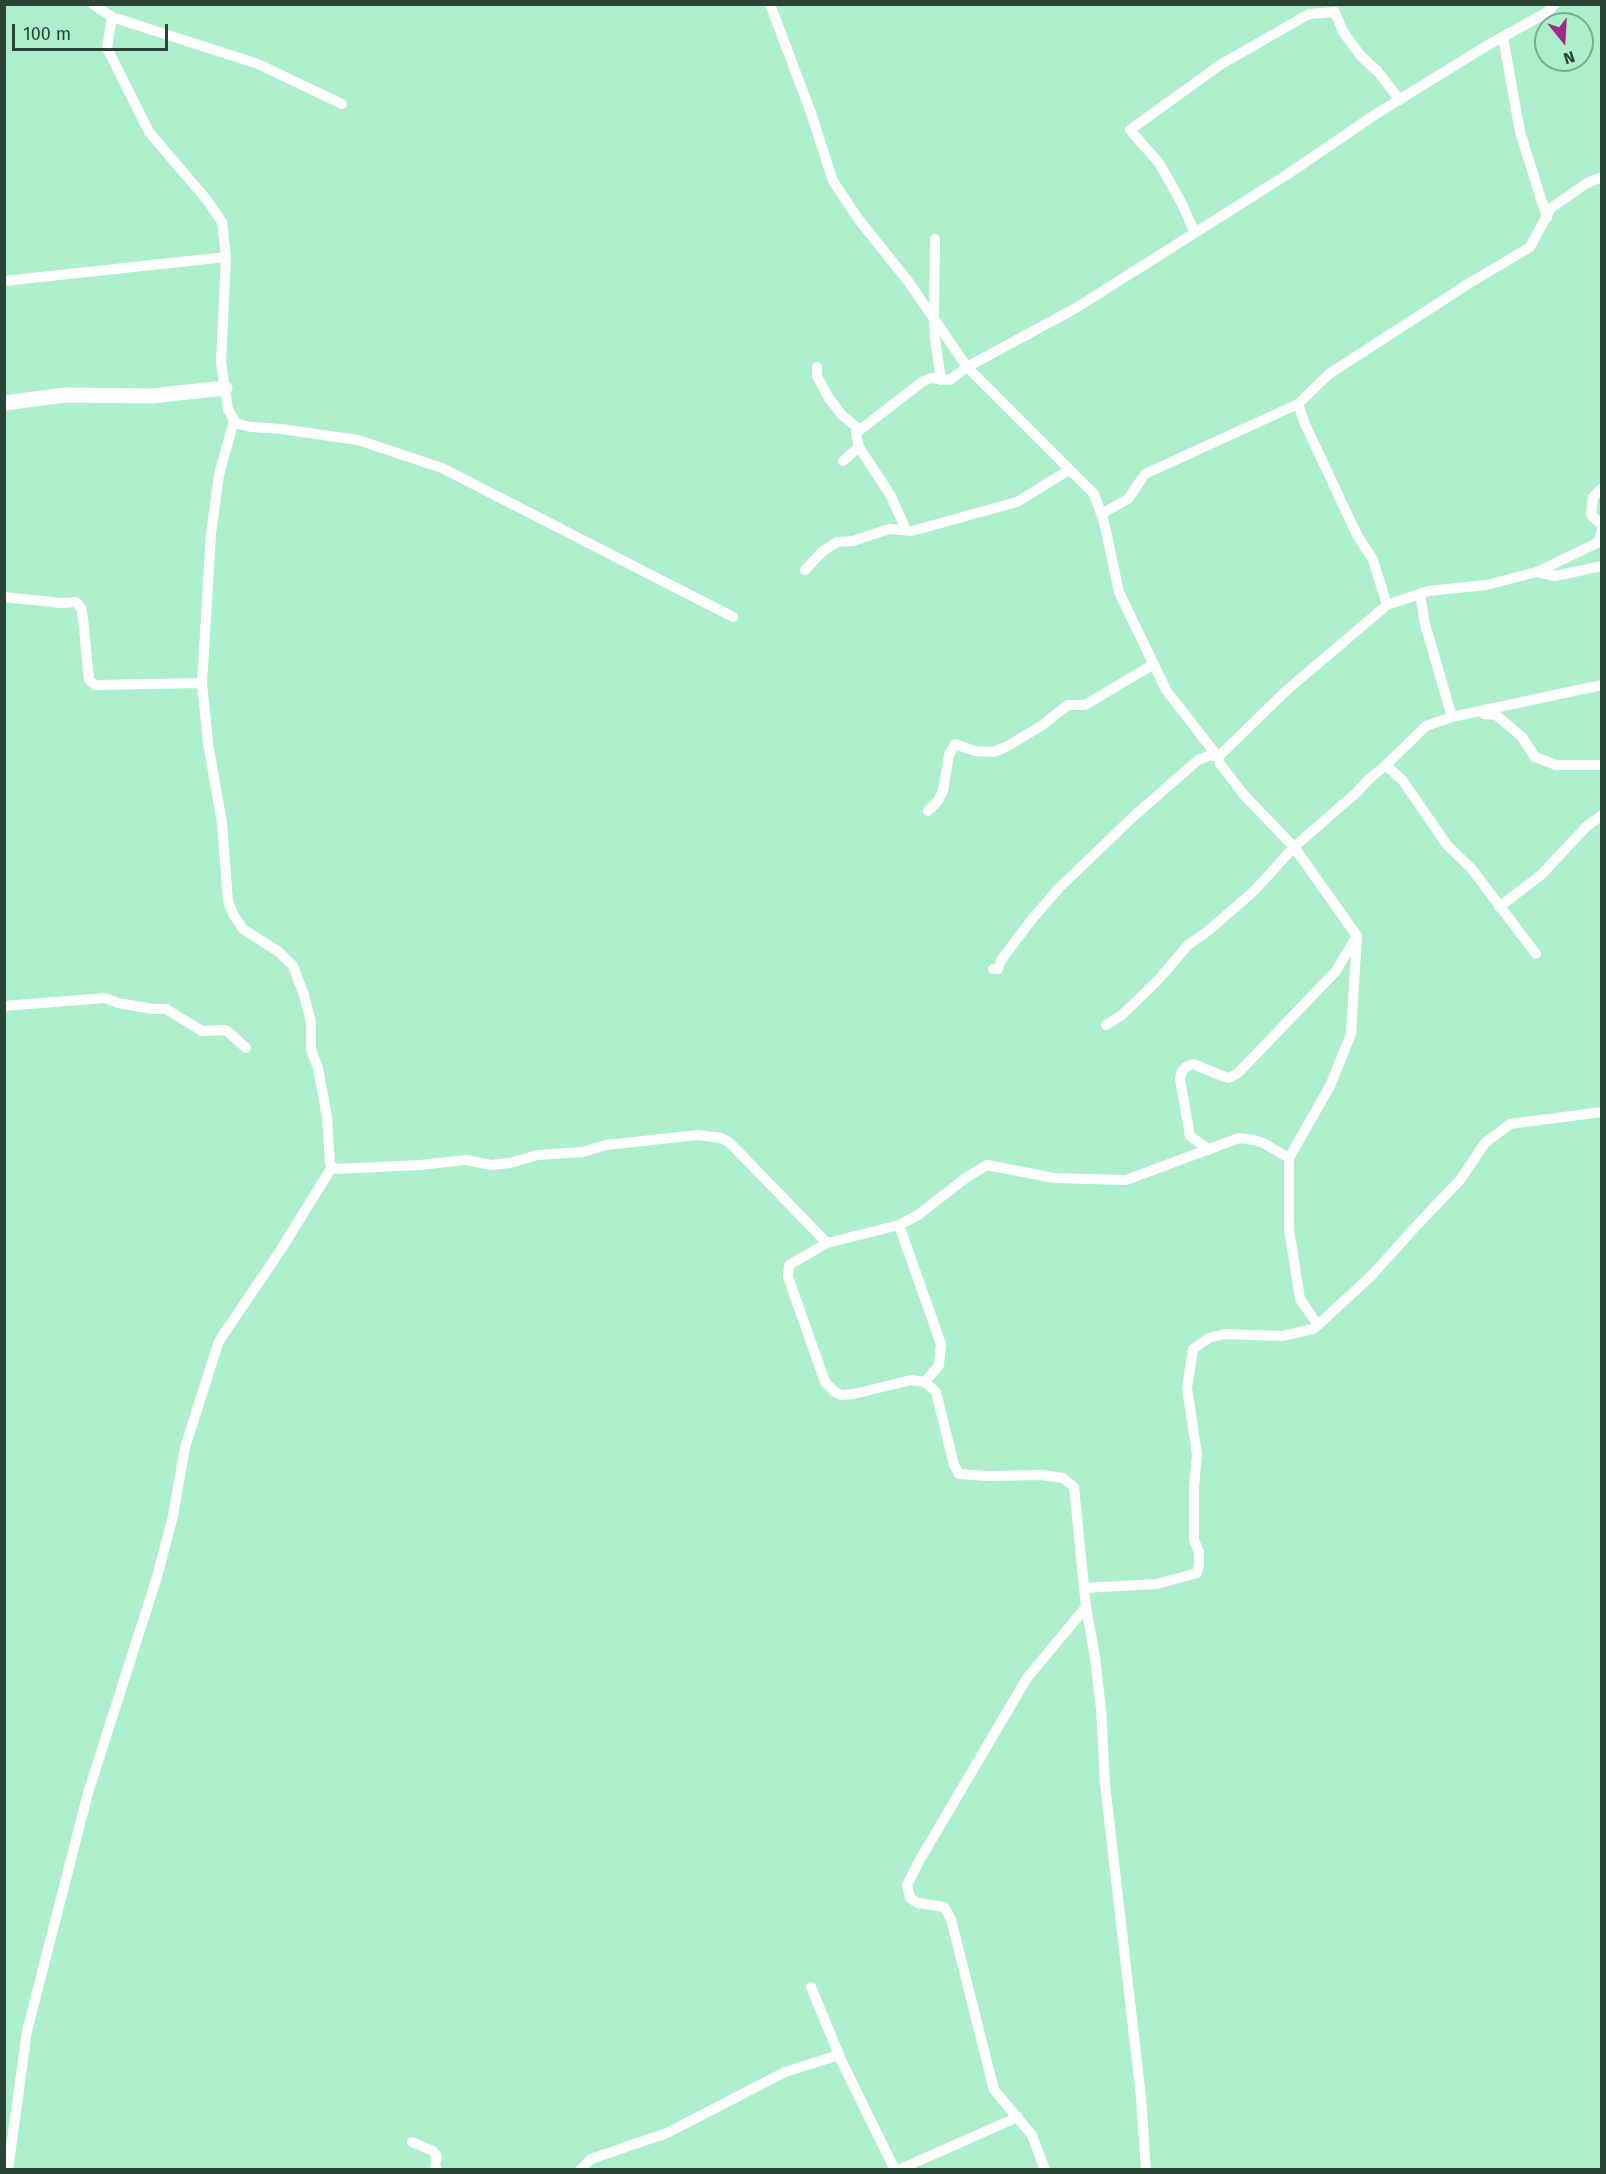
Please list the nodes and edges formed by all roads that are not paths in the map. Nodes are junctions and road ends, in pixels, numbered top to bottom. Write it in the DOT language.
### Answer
graph roads {
  1 [pos="93,4"];
  2 [pos="771,4"];
  3 [pos="1345,4"];
  4 [pos="1555,4"];
  5 [pos="1335,12"];
  6 [pos="112,17"];
  7 [pos="1503,37"];
  8 [pos="1400,100"];
  9 [pos="342,104"];
  10 [pos="1602,177"];
  11 [pos="1547,218"];
  12 [pos="1195,233"];
  13 [pos="935,239"];
  14 [pos="226,257"];
  15 [pos="4,281"];
  16 [pos="934,318"];
  17 [pos="817,367"];
  18 [pos="968,367"];
  19 [pos="941,380"];
  20 [pos="225,388"];
  21 [pos="4,403"];
  22 [pos="1298,404"];
  23 [pos="234,420"];
  24 [pos="860,430"];
  25 [pos="860,447"];
  26 [pos="843,461"];
  27 [pos="1069,470"];
  28 [pos="1602,489"];
  29 [pos="1101,513"];
  30 [pos="906,530"];
  31 [pos="1601,532"];
  32 [pos="1602,566"];
  33 [pos="805,570"];
  34 [pos="1537,572"];
  35 [pos="1420,594"];
  36 [pos="4,597"];
  37 [pos="1387,605"];
  38 [pos="733,617"];
  39 [pos="1154,664"];
  40 [pos="202,682"];
  41 [pos="1602,685"];
  42 [pos="1474,713"];
  43 [pos="1452,717"];
  44 [pos="1218,756"];
  45 [pos="1386,765"];
  46 [pos="1602,765"];
  47 [pos="928,810"];
  48 [pos="1602,815"];
  49 [pos="1294,846"];
  50 [pos="1499,907"];
  51 [pos="1357,936"];
  52 [pos="1536,954"];
  53 [pos="993,969"];
  54 [pos="4,1006"];
  55 [pos="1106,1025"];
  56 [pos="246,1048"];
  57 [pos="1602,1112"];
  58 [pos="1209,1150"];
  59 [pos="1289,1158"];
  60 [pos="332,1167"];
  61 [pos="899,1225"];
  62 [pos="827,1243"];
  63 [pos="1318,1325"];
  64 [pos="925,1382"];
  65 [pos="1084,1588"];
  66 [pos="1086,1608"];
  67 [pos="811,1987"];
  68 [pos="839,2055"];
  69 [pos="1018,2117"];
  70 [pos="412,2142"];
  71 [pos="8,2169"];
  72 [pos="437,2169"];
  73 [pos="580,2169"];
  74 [pos="897,2169"];
  75 [pos="1045,2169"];
  76 [pos="1146,2169"];
  1 -- 6 [label="street"];
  2 -- 16 [label="street"];
  3 -- 5 [label="street"];
  4 -- 7 [label="street"];
  5 -- 8 [label="street"];
  5 -- 12 [label="street"];
  6 -- 9 [label="street"];
  6 -- 14 [label="street"];
  7 -- 8 [label="street"];
  7 -- 11 [label="street"];
  8 -- 12 [label="street"];
  10 -- 11 [label="street"];
  11 -- 22 [label="street"];
  12 -- 18 [label="street"];
  13 -- 16 [label="street"];
  14 -- 15 [label="street"];
  14 -- 20 [label="street"];
  16 -- 18 [label="street"];
  16 -- 19 [label="street"];
  17 -- 24 [label="street"];
  18 -- 19 [label="street"];
  18 -- 27 [label="street"];
  19 -- 24 [label="street"];
  20 -- 21 [label="street"];
  20 -- 23 [label="street"];
  22 -- 29 [label="street"];
  22 -- 37 [label="street"];
  23 -- 38 [label="street"];
  23 -- 40 [label="street"];
  24 -- 25 [label="street"];
  25 -- 26 [label="street"];
  25 -- 30 [label="street"];
  27 -- 29 [label="street"];
  27 -- 30 [label="street"];
  28 -- 31 [label="street"];
  29 -- 39 [label="street"];
  30 -- 33 [label="street"];
  31 -- 34 [label="street"];
  32 -- 34 [label="street"];
  34 -- 35 [label="street"];
  35 -- 37 [label="street"];
  35 -- 43 [label="street"];
  36 -- 40 [label="street"];
  37 -- 44 [label="street"];
  39 -- 44 [label="street"];
  39 -- 47 [label="street"];
  40 -- 60 [label="street"];
  41 -- 42 [label="street"];
  42 -- 43 [label="street"];
  42 -- 46 [label="street"];
  43 -- 45 [label="street"];
  44 -- 49 [label="street"];
  44 -- 53 [label="street"];
  45 -- 49 [label="street"];
  45 -- 50 [label="street"];
  48 -- 50 [label="street"];
  49 -- 51 [label="street"];
  49 -- 55 [label="street"];
  50 -- 52 [label="street"];
  51 -- 58 [label="street"];
  51 -- 59 [label="street"];
  54 -- 56 [label="street"];
  57 -- 63 [label="street"];
  58 -- 59 [label="street"];
  58 -- 61 [label="street"];
  59 -- 63 [label="street"];
  60 -- 62 [label="street"];
  60 -- 71 [label="street"];
  61 -- 62 [label="street"];
  61 -- 64 [label="street"];
  62 -- 64 [label="street"];
  63 -- 65 [label="street"];
  64 -- 65 [label="street"];
  65 -- 66 [label="street"];
  66 -- 69 [label="street"];
  66 -- 76 [label="street"];
  67 -- 68 [label="street"];
  68 -- 73 [label="street"];
  68 -- 74 [label="street"];
  69 -- 74 [label="street"];
  69 -- 75 [label="street"];
  70 -- 72 [label="street"];
}
